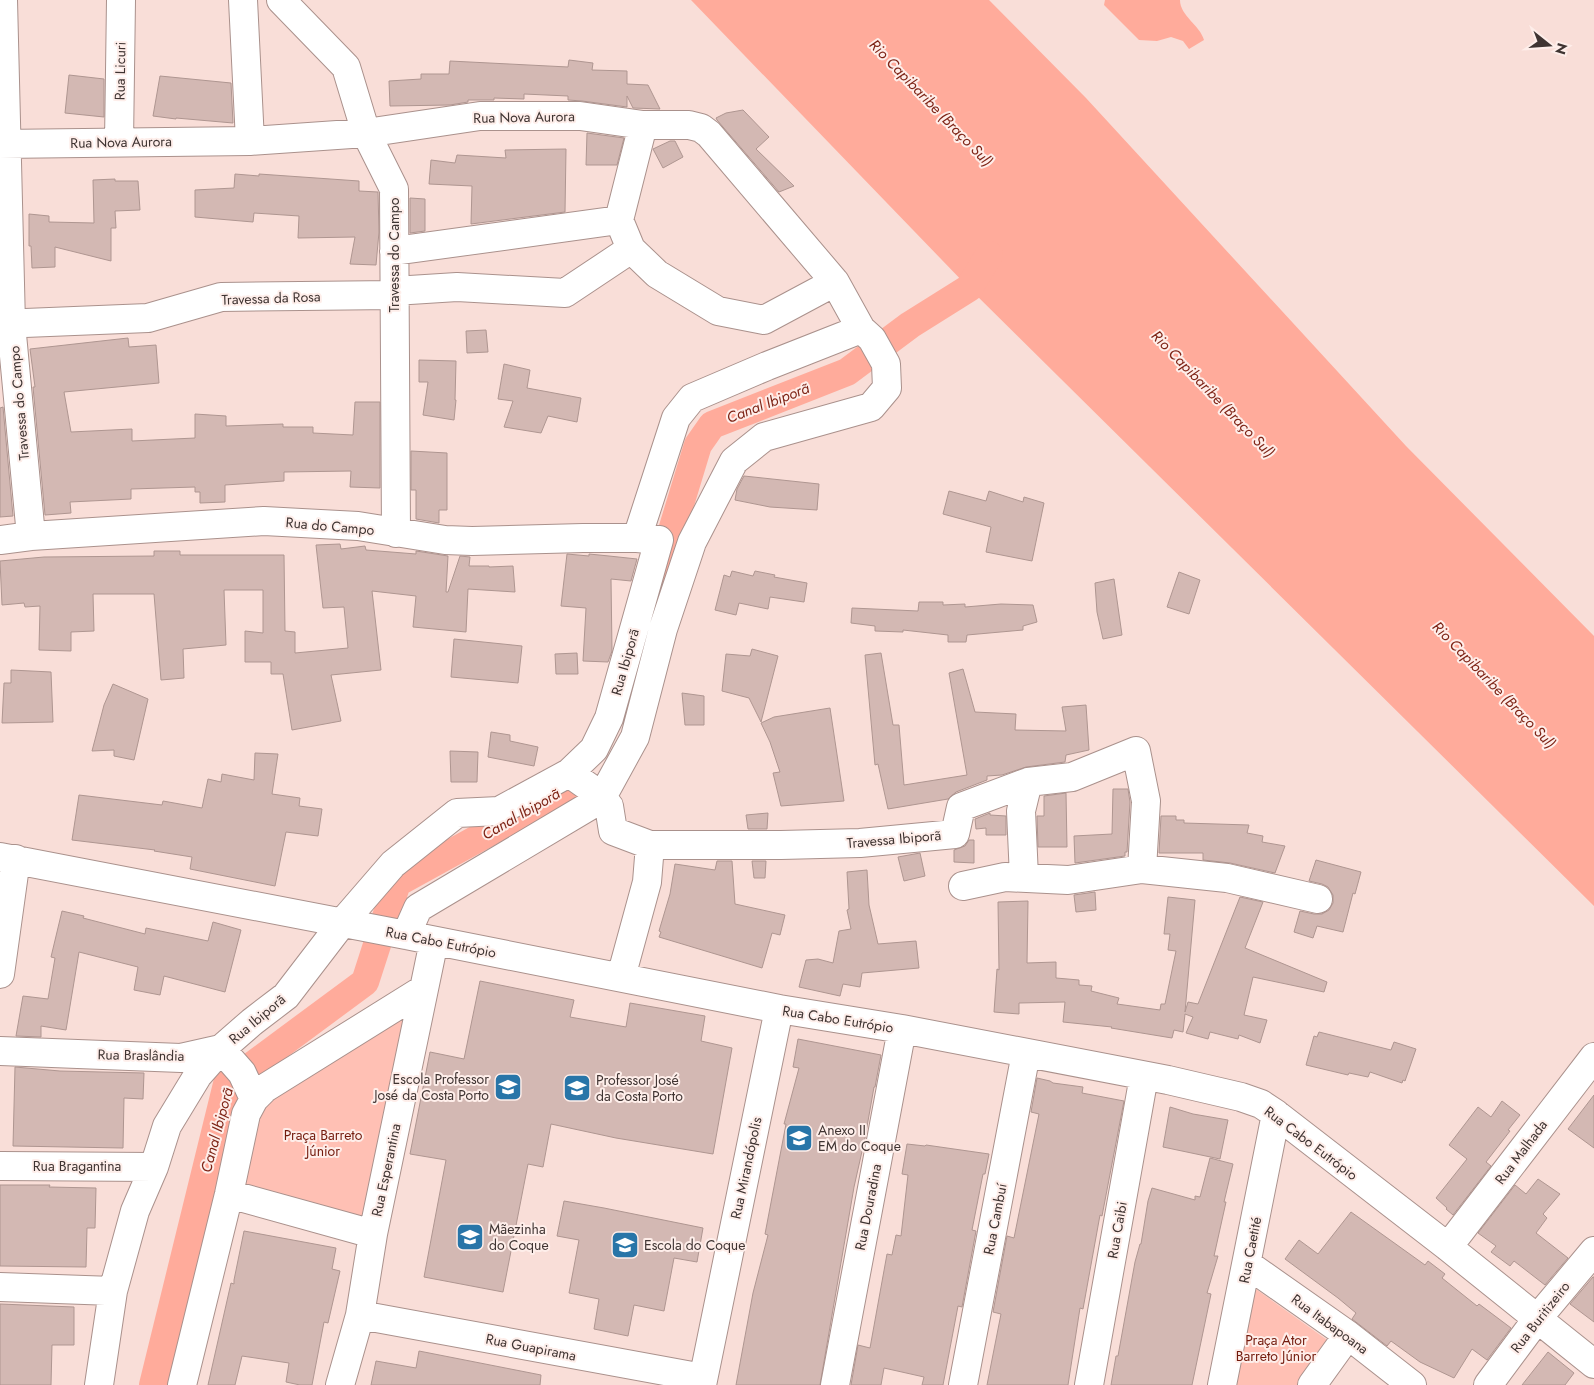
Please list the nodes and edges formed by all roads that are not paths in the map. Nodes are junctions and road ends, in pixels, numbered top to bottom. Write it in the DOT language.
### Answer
graph roads {
  1 [pos="3,0"];
  2 [pos="121,0"];
  3 [pos="243,0"];
  4 [pos="281,0"];
  5 [pos="643,125"];
  6 [pos="366,133"];
  7 [pos="250,141"];
  8 [pos="119,142"];
  9 [pos="3,144"];
  10 [pos="619,220"];
  11 [pos="631,249"];
  12 [pos="394,251"];
  13 [pos="835,282"];
  14 [pos="394,293"];
  15 [pos="6,324"];
  16 [pos="867,334"];
  17 [pos="396,533"];
  18 [pos="31,536"];
  19 [pos="648,539"];
  20 [pos="0,540"];
  21 [pos="570,773"];
  22 [pos="1028,782"];
  23 [pos="597,794"];
  24 [pos="650,845"];
  25 [pos="8,858"];
  26 [pos="1142,869"];
  27 [pos="1024,877"];
  28 [pos="963,886"];
  29 [pos="1318,899"];
  30 [pos="343,923"];
  31 [pos="406,935"];
  32 [pos="434,941"];
  33 [pos="0,974"];
  34 [pos="621,977"];
  35 [pos="424,989"];
  36 [pos="779,1009"];
  37 [pos="902,1029"];
  38 [pos="221,1049"];
  39 [pos="0,1051"];
  40 [pos="1026,1053"];
  41 [pos="1594,1057"];
  42 [pos="1144,1076"];
  43 [pos="254,1099"];
  44 [pos="1276,1114"];
  45 [pos="0,1166"];
  46 [pos="154,1167"];
  47 [pos="228,1194"];
  48 [pos="372,1234"];
  49 [pos="1448,1247"];
  50 [pos="1594,1251"];
  51 [pos="1247,1264"];
  52 [pos="0,1287"];
  53 [pos="113,1291"];
  54 [pos="360,1315"];
  55 [pos="1537,1319"];
  56 [pos="1348,1335"];
  57 [pos="1594,1364"];
  58 [pos="647,1377"];
  59 [pos="702,1382"];
  60 [pos="99,1385"];
  61 [pos="182,1385"];
  62 [pos="340,1385"];
  63 [pos="835,1385"];
  64 [pos="964,1385"];
  65 [pos="1089,1385"];
  66 [pos="1222,1385"];
  67 [pos="1312,1385"];
  68 [pos="1412,1385"];
  69 [pos="1488,1385"];
  1 -- 9 [label="street, Travessa do Campo"];
  2 -- 8 [label="street, Rua Licuri"];
  3 -- 7 [label="street"];
  4 -- 6 [label="street, Travessa do Campo"];
  5 -- 6 [label="street, Rua Nova Aurora"];
  5 -- 10 [label="street"];
  5 -- 13 [label="street, Rua Nova Aurora"];
  6 -- 7 [label="street, Rua Nova Aurora"];
  6 -- 12 [label="street, Travessa do Campo"];
  7 -- 8 [label="street, Rua Nova Aurora"];
  8 -- 9 [label="street, Rua Nova Aurora"];
  9 -- 15 [label="street, Travessa do Campo"];
  10 -- 11 [label="street"];
  10 -- 12 [label="street"];
  11 -- 13 [label="street"];
  11 -- 14 [label="street, Travessa da Rosa"];
  12 -- 14 [label="street, Travessa do Campo"];
  13 -- 16 [label="street, Rua Nova Aurora"];
  14 -- 15 [label="street, Travessa da Rosa"];
  14 -- 17 [label="street, Travessa do Campo"];
  15 -- 18 [label="street, Travessa do Campo"];
  16 -- 19 [label="street, Rua Ibiporã"];
  16 -- 23 [label="street, Rua Nova Aurora"];
  17 -- 18 [label="street, Rua do Campo"];
  17 -- 19 [label="street, Rua do Campo"];
  18 -- 20 [label="street, Rua do Campo"];
  19 -- 21 [label="street, Rua Ibiporã"];
  21 -- 23 [label="street"];
  21 -- 30 [label="street, Rua Ibiporã"];
  22 -- 24 [label="street, Travessa Ibiporã"];
  22 -- 26 [label="street, Travessa Ibiporã"];
  22 -- 27 [label="street"];
  23 -- 24 [label="street, Travessa Ibiporã"];
  23 -- 31 [label="street"];
  24 -- 34 [label="street"];
  25 -- 30 [label="street, Rua Cabo Eutrópio"];
  25 -- 33 [label="street"];
  26 -- 27 [label="street"];
  26 -- 29 [label="street"];
  27 -- 28 [label="street"];
  30 -- 31 [label="street, Rua Cabo Eutrópio"];
  30 -- 38 [label="street, Rua Ibiporã"];
  31 -- 32 [label="street, Rua Cabo Eutrópio"];
  32 -- 34 [label="street, Rua Cabo Eutrópio"];
  32 -- 35 [label="street"];
  34 -- 36 [label="street, Rua Cabo Eutrópio"];
  35 -- 43 [label="street"];
  35 -- 48 [label="street, Rua Esperantina"];
  36 -- 37 [label="street, Rua Cabo Eutrópio"];
  36 -- 59 [label="street, Rua Mirandópolis"];
  37 -- 40 [label="street, Rua Cabo Eutrópio"];
  37 -- 63 [label="street, Rua Douradina"];
  38 -- 39 [label="street, Rua Braslândia"];
  38 -- 43 [label="street"];
  38 -- 46 [label="street, Rua Ibiporã"];
  40 -- 42 [label="street, Rua Cabo Eutrópio"];
  40 -- 64 [label="street, Rua Cambuí"];
  41 -- 49 [label="street, Rua Malhada"];
  42 -- 44 [label="street, Rua Cabo Eutrópio"];
  42 -- 65 [label="street, Rua Caibi"];
  43 -- 47 [label="street"];
  44 -- 49 [label="street, Rua Cabo Eutrópio"];
  44 -- 51 [label="street, Rua Caetité"];
  45 -- 46 [label="street, Rua Bragantina"];
  46 -- 53 [label="street, Rua Ibiporã"];
  47 -- 48 [label="street, Rua Esperantina"];
  47 -- 61 [label="street"];
  48 -- 54 [label="street, Rua Esperantina"];
  49 -- 55 [label="street, Rua Cabo Eutrópio"];
  50 -- 55 [label="street, Rua Buritizeiro"];
  51 -- 56 [label="street, Rua Itabapoana"];
  51 -- 66 [label="street, Rua Caetité"];
  52 -- 53 [label="street"];
  53 -- 60 [label="street, Rua Ibiporã"];
  54 -- 58 [label="street, Rua Guapirama"];
  54 -- 62 [label="street, Rua Esperantina"];
  55 -- 57 [label="street, Rua Cabo Eutrópio"];
  55 -- 69 [label="street, Rua Buritizeiro"];
  56 -- 67 [label="street"];
  56 -- 68 [label="street, Rua Itabapoana"];
  58 -- 59 [label="street, Rua Guapirama"];
}
